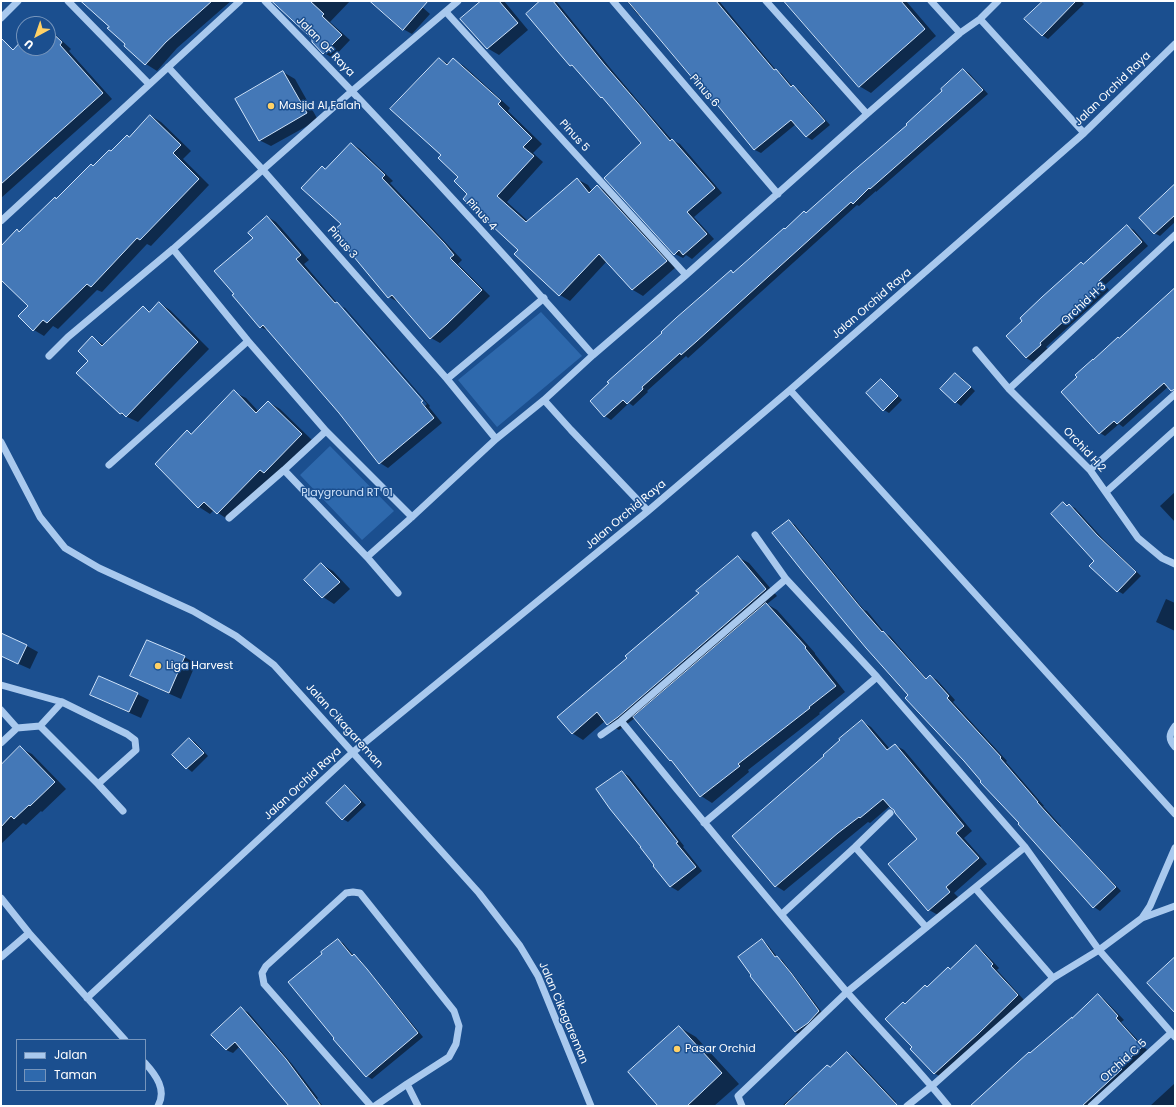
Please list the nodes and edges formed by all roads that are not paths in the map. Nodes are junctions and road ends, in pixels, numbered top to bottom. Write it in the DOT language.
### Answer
graph roads {
  1 [pos="18,1"];
  2 [pos="68,1"];
  3 [pos="240,1"];
  4 [pos="265,1"];
  5 [pos="458,1"];
  6 [pos="613,1"];
  7 [pos="766,1"];
  8 [pos="931,1"];
  9 [pos="998,1"];
  10 [pos="446,12"];
  11 [pos="2,14"];
  12 [pos="980,19"];
  13 [pos="960,33"];
  14 [pos="1175,44"];
  15 [pos="168,67"];
  16 [pos="149,84"];
  17 [pos="352,91"];
  18 [pos="867,114"];
  19 [pos="1084,133"];
  20 [pos="264,170"];
  21 [pos="778,194"];
  22 [pos="1,221"];
  23 [pos="1175,235"];
  24 [pos="173,249"];
  25 [pos="686,275"];
  26 [pos="544,298"];
  27 [pos="248,341"];
  28 [pos="976,350"];
  29 [pos="593,355"];
  30 [pos="49,356"];
  31 [pos="447,380"];
  32 [pos="1009,389"];
  33 [pos="790,390"];
  34 [pos="1175,394"];
  35 [pos="544,400"];
  36 [pos="1175,430"];
  37 [pos="326,431"];
  38 [pos="496,439"];
  39 [pos="1,442"];
  40 [pos="109,464"];
  41 [pos="284,470"];
  42 [pos="1090,470"];
  43 [pos="1106,492"];
  44 [pos="648,511"];
  45 [pos="412,517"];
  46 [pos="229,518"];
  47 [pos="755,535"];
  48 [pos="367,557"];
  49 [pos="1175,564"];
  50 [pos="786,579"];
  51 [pos="398,593"];
  52 [pos="877,677"];
  53 [pos="1,685"];
  54 [pos="62,702"];
  55 [pos="1,710"];
  56 [pos="621,722"];
  57 [pos="40,726"];
  58 [pos="1175,726"];
  59 [pos="17,728"];
  60 [pos="601,735"];
  61 [pos="1,743"];
  62 [pos="1175,747"];
  63 [pos="352,753"];
  64 [pos="98,784"];
  65 [pos="123,811"];
  66 [pos="890,813"];
  67 [pos="1175,814"];
  68 [pos="704,823"];
  69 [pos="855,847"];
  70 [pos="1025,847"];
  71 [pos="1175,848"];
  72 [pos="975,888"];
  73 [pos="1,898"];
  74 [pos="1175,906"];
  75 [pos="782,914"];
  76 [pos="1142,918"];
  77 [pos="926,927"];
  78 [pos="29,934"];
  79 [pos="1099,950"];
  80 [pos="1,957"];
  81 [pos="1053,978"];
  82 [pos="847,992"];
  83 [pos="87,998"];
  84 [pos="1173,1035"];
  85 [pos="124,1039"];
  86 [pos="146,1064"];
  87 [pos="407,1084"];
  88 [pos="932,1086"];
  89 [pos="158,1106"];
  90 [pos="370,1106"];
  91 [pos="375,1106"];
  92 [pos="418,1106"];
  93 [pos="591,1106"];
  94 [pos="742,1106"];
  95 [pos="907,1106"];
  96 [pos="948,1106"];
  97 [pos="1091,1106"];
  1 -- 11 [label="street"];
  2 -- 16 [label="street"];
  3 -- 15 [label="street"];
  4 -- 17 [label="street, Jalan OF Raya"];
  5 -- 10 [label="street"];
  6 -- 21 [label="street, Pinus 6"];
  7 -- 18 [label="street"];
  8 -- 13 [label="street"];
  9 -- 12 [label="street"];
  10 -- 17 [label="street"];
  10 -- 25 [label="street, Pinus 5"];
  12 -- 13 [label="street"];
  12 -- 19 [label="street"];
  13 -- 18 [label="street"];
  14 -- 19 [label="street, Jalan Orchid Raya"];
  15 -- 16 [label="street"];
  15 -- 20 [label="street, Pinus 3"];
  16 -- 22 [label="street"];
  17 -- 20 [label="street"];
  17 -- 26 [label="street, Pinus 4"];
  18 -- 21 [label="street"];
  19 -- 33 [label="street, Jalan Orchid Raya"];
  20 -- 24 [label="street"];
  20 -- 31 [label="street, Pinus 3"];
  21 -- 25 [label="street"];
  23 -- 32 [label="street, Orchid H 3"];
  24 -- 27 [label="street"];
  24 -- 30 [label="street"];
  25 -- 29 [label="street"];
  26 -- 29 [label="street, Pinus 4"];
  26 -- 31 [label="street"];
  27 -- 37 [label="street"];
  27 -- 40 [label="street"];
  28 -- 32 [label="street, Orchid H 2"];
  29 -- 35 [label="street"];
  31 -- 38 [label="street, Pinus 3"];
  32 -- 42 [label="street, Orchid H 2"];
  33 -- 44 [label="street, Jalan Orchid Raya"];
  33 -- 67 [label="street"];
  34 -- 42 [label="street"];
  35 -- 38 [label="street"];
  35 -- 44 [label="street"];
  36 -- 43 [label="street"];
  37 -- 41 [label="street"];
  37 -- 45 [label="street"];
  38 -- 45 [label="street"];
  39 -- 63 [label="street, Jalan Cikagareman"];
  41 -- 46 [label="street"];
  41 -- 48 [label="street"];
  42 -- 43 [label="street, Orchid H 2"];
  43 -- 49 [label="street, Orchid H 2"];
  44 -- 63 [label="street, Jalan Orchid Raya"];
  45 -- 48 [label="street"];
  47 -- 50 [label="street"];
  48 -- 51 [label="street"];
  50 -- 52 [label="street"];
  50 -- 56 [label="street"];
  52 -- 68 [label="street"];
  52 -- 70 [label="street"];
  53 -- 54 [label="street"];
  54 -- 57 [label="street"];
  54 -- 64 [label="street"];
  55 -- 59 [label="street"];
  56 -- 60 [label="street"];
  56 -- 68 [label="street"];
  57 -- 59 [label="street"];
  57 -- 64 [label="street"];
  58 -- 62 [label="street"];
  59 -- 61 [label="street"];
  63 -- 83 [label="street, Jalan Orchid Raya"];
  63 -- 93 [label="street, Jalan Cikagareman"];
  64 -- 65 [label="street"];
  66 -- 69 [label="street"];
  68 -- 75 [label="street"];
  69 -- 75 [label="street"];
  69 -- 77 [label="street"];
  70 -- 72 [label="street"];
  70 -- 79 [label="street"];
  71 -- 76 [label="street"];
  72 -- 77 [label="street"];
  72 -- 81 [label="street"];
  73 -- 78 [label="street"];
  74 -- 76 [label="street"];
  75 -- 82 [label="street"];
  76 -- 79 [label="street"];
  77 -- 82 [label="street"];
  78 -- 80 [label="street"];
  78 -- 83 [label="street"];
  79 -- 81 [label="street"];
  79 -- 84 [label="street"];
  81 -- 88 [label="street"];
  82 -- 88 [label="street"];
  82 -- 94 [label="street"];
  83 -- 85 [label="street"];
  84 -- 97 [label="street, Orchid C 5"];
  86 -- 89 [label="street"];
  87 -- 90 [label="street"];
  87 -- 91 [label="street"];
  87 -- 92 [label="street"];
  88 -- 95 [label="street"];
  88 -- 96 [label="street"];
}
